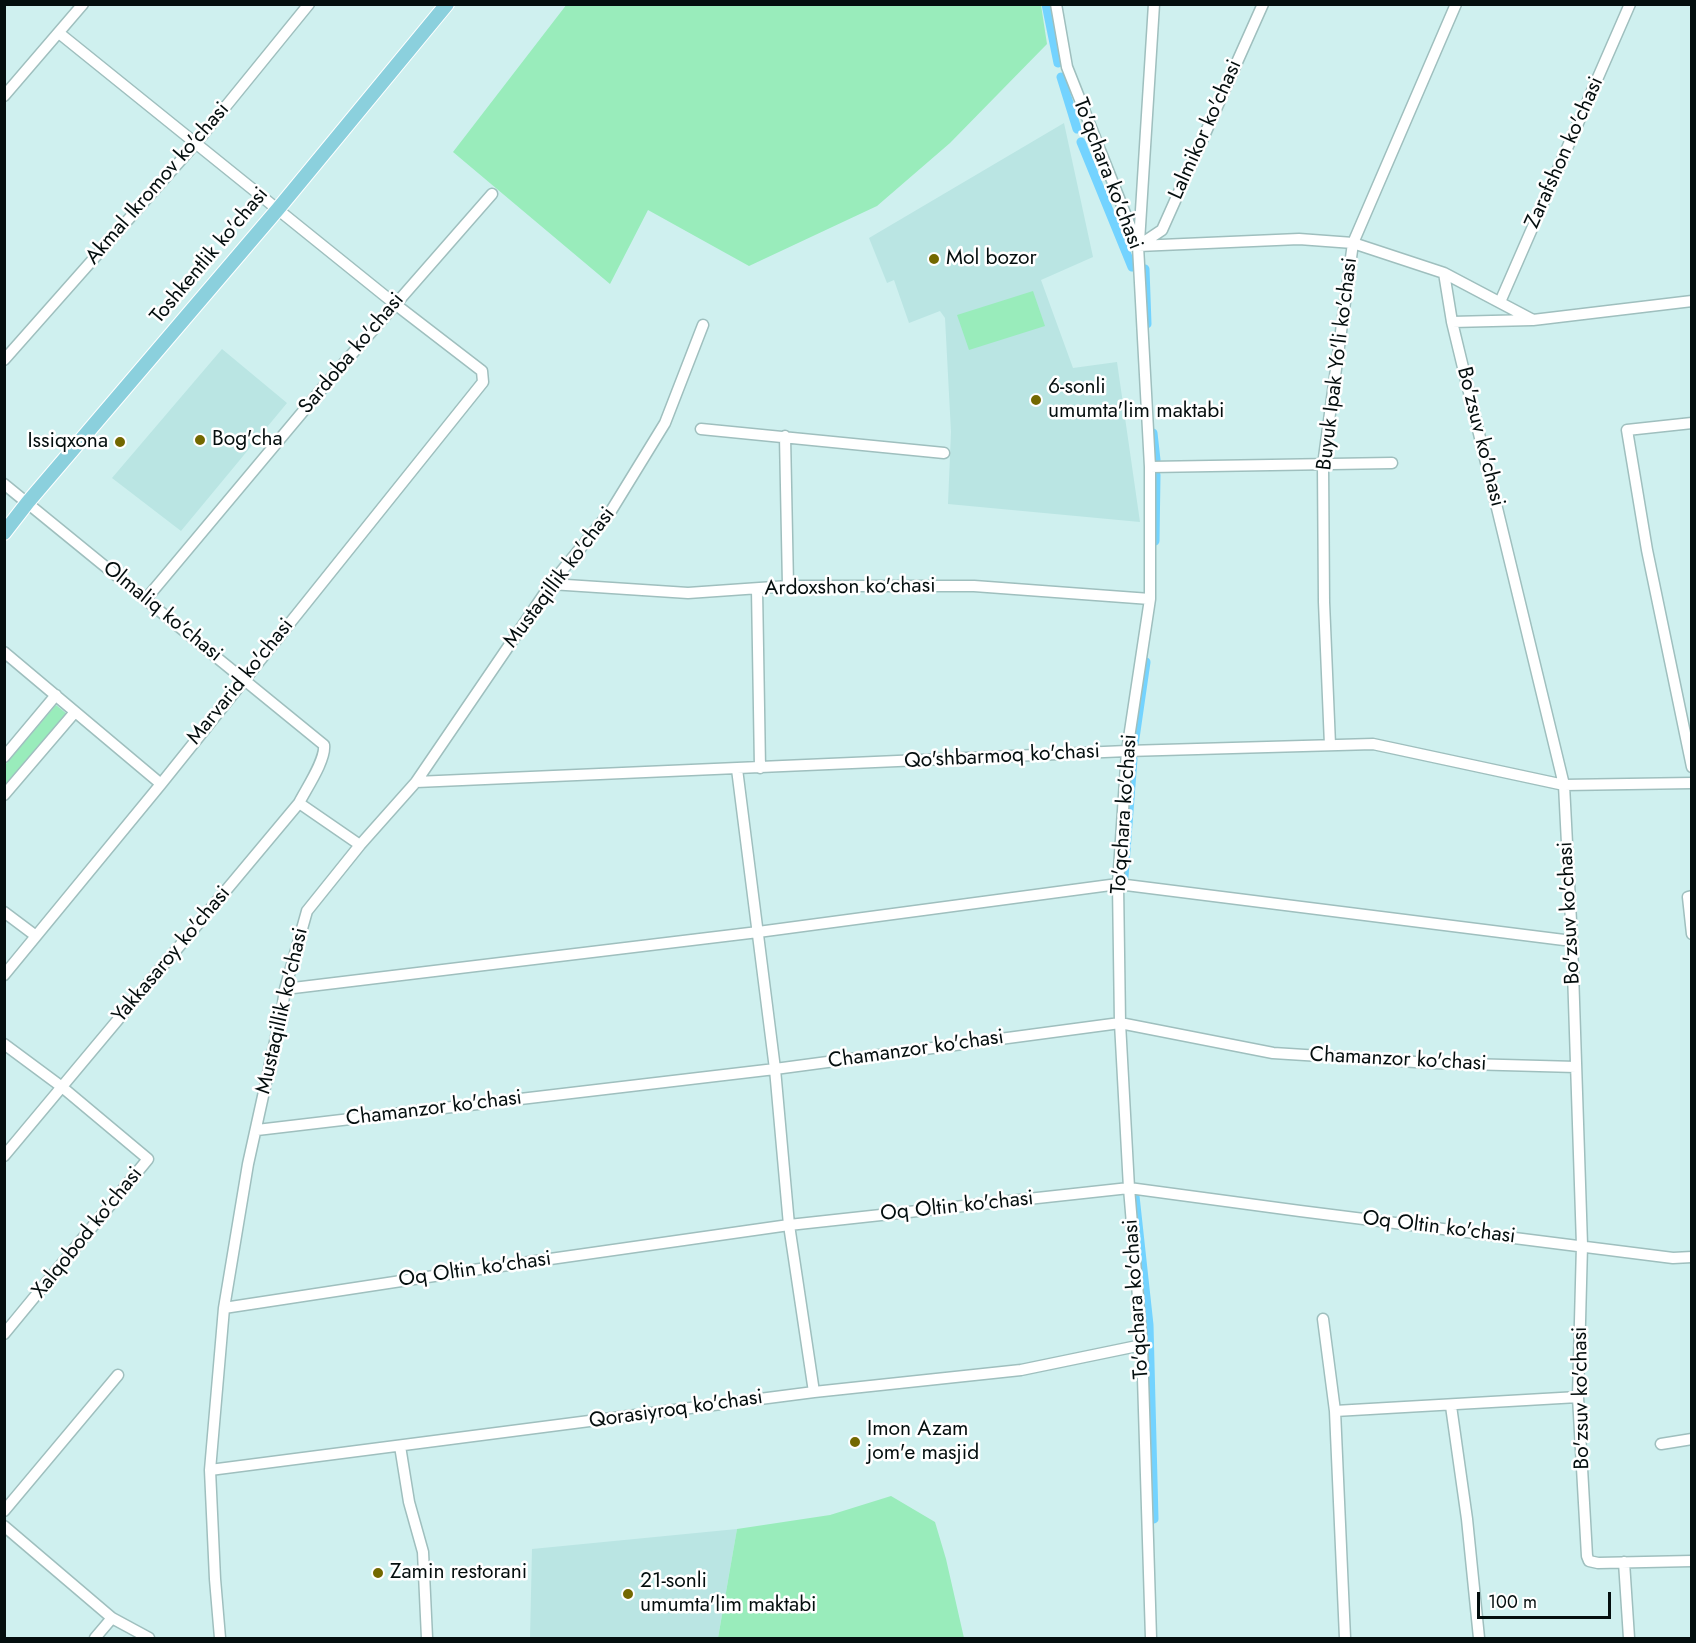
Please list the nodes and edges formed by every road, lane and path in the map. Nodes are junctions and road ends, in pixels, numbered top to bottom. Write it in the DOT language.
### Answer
graph roads {
  1 [pos="83,4"];
  2 [pos="309,4"];
  3 [pos="447,4"];
  4 [pos="1056,4"];
  5 [pos="1154,4"];
  6 [pos="1263,4"];
  7 [pos="1456,4"];
  8 [pos="1630,4"];
  9 [pos="59,33"];
  10 [pos="4,96"];
  11 [pos="196,143"];
  12 [pos="492,194"];
  13 [pos="278,209"];
  14 [pos="1353,243"];
  15 [pos="1138,246"];
  16 [pos="1444,273"];
  17 [pos="1692,301"];
  18 [pos="1500,302"];
  19 [pos="394,304"];
  20 [pos="1533,320"];
  21 [pos="1452,322"];
  22 [pos="703,325"];
  23 [pos="4,360"];
  24 [pos="1692,423"];
  25 [pos="701,429"];
  26 [pos="785,436"];
  27 [pos="944,453"];
  28 [pos="1392,463"];
  29 [pos="1323,465"];
  30 [pos="1150,467"];
  31 [pos="4,484"];
  32 [pos="28,502"];
  33 [pos="4,533"];
  34 [pos="551,584"];
  35 [pos="788,586"];
  36 [pos="757,589"];
  37 [pos="146,599"];
  38 [pos="1150,599"];
  39 [pos="4,652"];
  40 [pos="243,679"];
  41 [pos="56,695"];
  42 [pos="75,712"];
  43 [pos="324,745"];
  44 [pos="1330,745"];
  45 [pos="1127,751"];
  46 [pos="4,757"];
  47 [pos="1692,766"];
  48 [pos="759,768"];
  49 [pos="737,769"];
  50 [pos="416,782"];
  51 [pos="1692,783"];
  52 [pos="160,784"];
  53 [pos="1564,785"];
  54 [pos="4,795"];
  55 [pos="299,803"];
  56 [pos="360,845"];
  57 [pos="1118,884"];
  58 [pos="1692,896"];
  59 [pos="4,912"];
  60 [pos="758,932"];
  61 [pos="1692,934"];
  62 [pos="36,936"];
  63 [pos="1572,941"];
  64 [pos="4,975"];
  65 [pos="285,988"];
  66 [pos="1120,1023"];
  67 [pos="4,1044"];
  68 [pos="1576,1067"];
  69 [pos="775,1069"];
  70 [pos="62,1087"];
  71 [pos="257,1130"];
  72 [pos="4,1156"];
  73 [pos="1129,1188"];
  74 [pos="789,1225"];
  75 [pos="1582,1245"];
  76 [pos="1692,1257"];
  77 [pos="224,1308"];
  78 [pos="1323,1319"];
  79 [pos="4,1334"];
  80 [pos="1143,1346"];
  81 [pos="118,1375"];
  82 [pos="814,1392"];
  83 [pos="1578,1397"];
  84 [pos="1451,1406"];
  85 [pos="1335,1411"];
  86 [pos="1692,1439"];
  87 [pos="1661,1444"];
  88 [pos="400,1446"];
  89 [pos="210,1470"];
  90 [pos="4,1511"];
  91 [pos="4,1526"];
  92 [pos="1692,1561"];
  93 [pos="1624,1562"];
  94 [pos="112,1618"];
  95 [pos="95,1638"];
  96 [pos="149,1638"];
  97 [pos="220,1638"];
  98 [pos="427,1638"];
  99 [pos="1151,1638"];
  100 [pos="1345,1638"];
  101 [pos="1479,1638"];
  102 [pos="1629,1638"];
  1 -- 9 [label="street"];
  2 -- 11 [label="street, Akmal Ikromov ko'chasi"];
  3 -- 13 [label="main road, Toshkentlik ko'chasi"];
  4 -- 15 [label="street, To'qchara ko'chasi"];
  5 -- 15 [label="street"];
  6 -- 15 [label="street, Lalmikor ko'chasi"];
  7 -- 14 [label="street, Buyuk Ipak Yo'li ko'chasi"];
  8 -- 18 [label="street, Zarafshon ko'chasi"];
  9 -- 10 [label="street"];
  9 -- 11 [label="street"];
  11 -- 13 [label="street"];
  11 -- 23 [label="street, Akmal Ikromov ko'chasi"];
  12 -- 19 [label="street, Sardoba ko'chasi"];
  13 -- 19 [label="street"];
  13 -- 32 [label="main road, Toshkentlik ko'chasi"];
  14 -- 15 [label="street"];
  14 -- 16 [label="street"];
  14 -- 29 [label="street, Buyuk Ipak Yo'li ko'chasi"];
  15 -- 30 [label="street, To'qchara ko'chasi"];
  16 -- 18 [label="street"];
  16 -- 21 [label="street, Bo'zsuv ko'chasi"];
  17 -- 20 [label="street"];
  18 -- 20 [label="street"];
  19 -- 37 [label="street, Sardoba ko'chasi"];
  19 -- 40 [label="street, Marvarid ko'chasi"];
  20 -- 21 [label="street"];
  21 -- 53 [label="street, Bo'zsuv ko'chasi"];
  22 -- 34 [label="street, Mustaqillik ko'chasi"];
  24 -- 47 [label="street"];
  25 -- 26 [label="street"];
  26 -- 27 [label="street"];
  26 -- 35 [label="street"];
  28 -- 29 [label="street"];
  29 -- 30 [label="street"];
  29 -- 44 [label="street, Buyuk Ipak Yo'li ko'chasi"];
  30 -- 38 [label="street, To'qchara ko'chasi"];
  31 -- 32 [label="street, Olmaliq ko'chasi"];
  32 -- 33 [label="main road, Toshkentlik ko'chasi"];
  32 -- 37 [label="street, Olmaliq ko'chasi"];
  34 -- 36 [label="street, Ardoxshon ko'chasi"];
  34 -- 50 [label="street, Mustaqillik ko'chasi"];
  35 -- 36 [label="street, Ardoxshon ko'chasi"];
  35 -- 38 [label="street, Ardoxshon ko'chasi"];
  36 -- 48 [label="street"];
  37 -- 40 [label="street, Olmaliq ko'chasi"];
  38 -- 45 [label="street, To'qchara ko'chasi"];
  39 -- 41 [label="street"];
  40 -- 43 [label="street, Olmaliq ko'chasi"];
  40 -- 52 [label="street, Marvarid ko'chasi"];
  41 -- 42 [label="street"];
  41 -- 46 [label="street"];
  42 -- 52 [label="street"];
  42 -- 54 [label="street"];
  43 -- 55 [label="street, Yakkasaroy ko'chasi"];
  44 -- 45 [label="street, Qo'shbarmoq ko'chasi"];
  44 -- 53 [label="street, Qo'shbarmoq ko'chasi"];
  45 -- 48 [label="street, Qo'shbarmoq ko'chasi"];
  45 -- 57 [label="street, To'qchara ko'chasi"];
  48 -- 49 [label="street, Qo'shbarmoq ko'chasi"];
  49 -- 50 [label="street, Qo'shbarmoq ko'chasi"];
  49 -- 60 [label="street"];
  50 -- 56 [label="street, Mustaqillik ko'chasi"];
  51 -- 53 [label="street, Qo'shbarmoq ko'chasi"];
  52 -- 62 [label="street, Marvarid ko'chasi"];
  53 -- 63 [label="street, Bo'zsuv ko'chasi"];
  55 -- 56 [label="street"];
  55 -- 70 [label="street, Yakkasaroy ko'chasi"];
  56 -- 65 [label="street, Mustaqillik ko'chasi"];
  57 -- 60 [label="street"];
  57 -- 63 [label="street"];
  57 -- 66 [label="street, To'qchara ko'chasi"];
  58 -- 61 [label="street"];
  59 -- 62 [label="street"];
  60 -- 65 [label="street"];
  60 -- 69 [label="street"];
  62 -- 64 [label="street, Marvarid ko'chasi"];
  63 -- 68 [label="street, Bo'zsuv ko'chasi"];
  65 -- 71 [label="street, Mustaqillik ko'chasi"];
  66 -- 68 [label="street, Chamanzor ko'chasi"];
  66 -- 69 [label="street, Chamanzor ko'chasi"];
  66 -- 73 [label="street, To'qchara ko'chasi"];
  67 -- 70 [label="street"];
  68 -- 75 [label="street, Bo'zsuv ko'chasi"];
  69 -- 71 [label="street, Chamanzor ko'chasi"];
  69 -- 74 [label="street"];
  70 -- 72 [label="street, Yakkasaroy ko'chasi"];
  70 -- 79 [label="street, Xalqobod ko'chasi"];
  71 -- 77 [label="street, Mustaqillik ko'chasi"];
  73 -- 74 [label="street, Oq Oltin ko'chasi"];
  73 -- 75 [label="street, Oq Oltin ko'chasi"];
  73 -- 80 [label="street, To'qchara ko'chasi"];
  74 -- 77 [label="street, Oq Oltin ko'chasi"];
  74 -- 82 [label="street"];
  75 -- 76 [label="street, Oq Oltin ko'chasi"];
  75 -- 83 [label="street, Bo'zsuv ko'chasi"];
  77 -- 89 [label="street, Mustaqillik ko'chasi"];
  78 -- 85 [label="street"];
  80 -- 82 [label="street, Qorasiyroq ko'chasi"];
  80 -- 99 [label="street, To'qchara ko'chasi"];
  81 -- 90 [label="street"];
  82 -- 88 [label="street, Qorasiyroq ko'chasi"];
  83 -- 84 [label="street"];
  83 -- 93 [label="street, Bo'zsuv ko'chasi"];
  84 -- 85 [label="street"];
  84 -- 101 [label="street"];
  85 -- 100 [label="street"];
  86 -- 87 [label="street"];
  88 -- 89 [label="street, Qorasiyroq ko'chasi"];
  88 -- 98 [label="street"];
  89 -- 97 [label="street, Mustaqillik ko'chasi"];
  91 -- 94 [label="street"];
  92 -- 93 [label="street"];
  93 -- 102 [label="street"];
  94 -- 95 [label="street"];
  94 -- 96 [label="street"];
}
